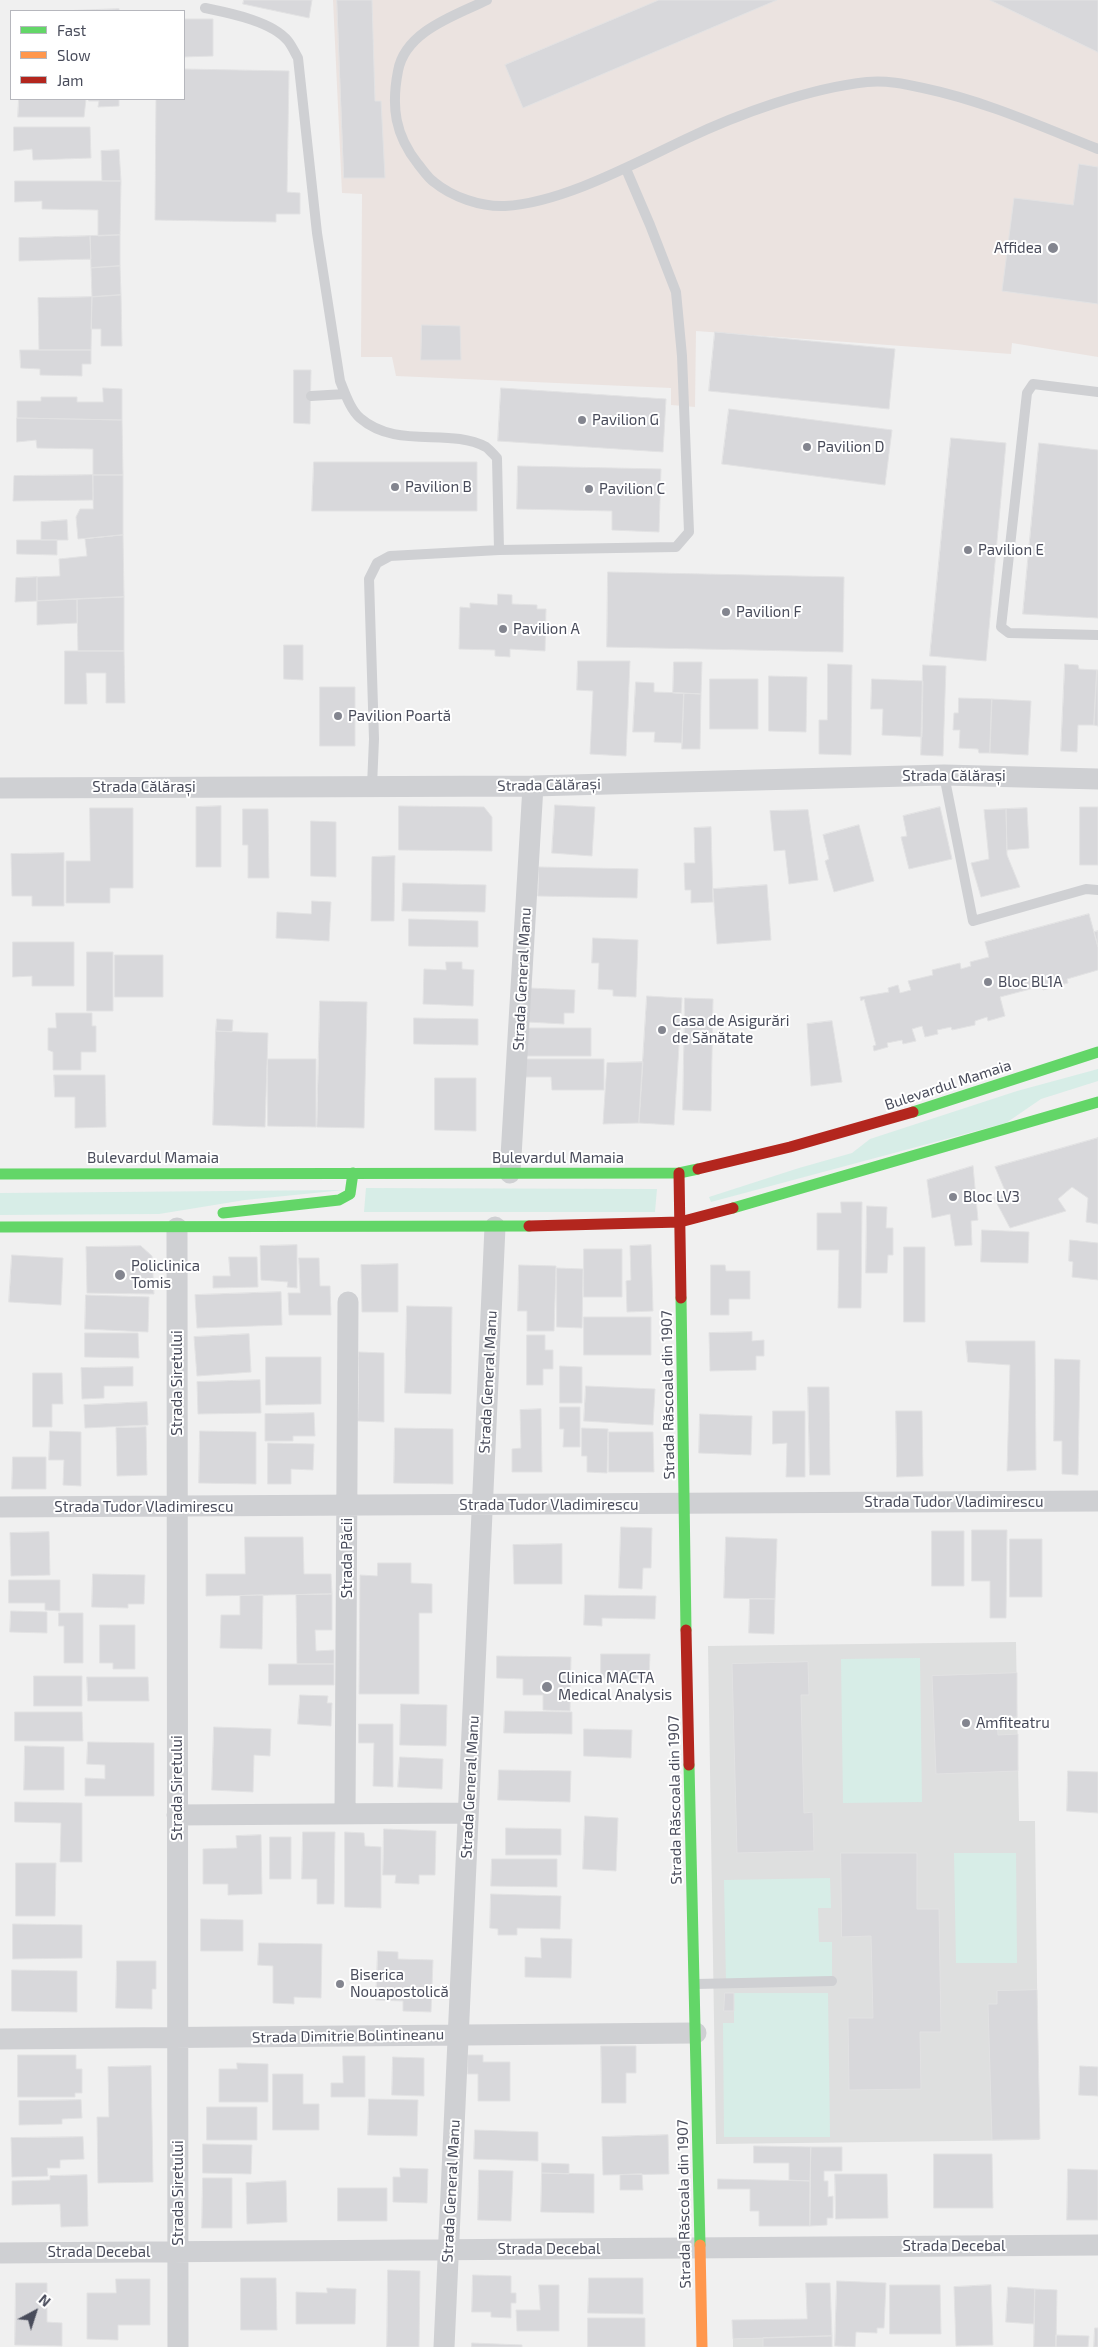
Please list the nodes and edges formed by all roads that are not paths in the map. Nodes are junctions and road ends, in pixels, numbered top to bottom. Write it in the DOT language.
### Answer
graph roads {
  1 [pos="488,0"];
  2 [pos="205,8"];
  3 [pos="1098,149"];
  4 [pos="626,169"];
  5 [pos="1098,392"];
  6 [pos="346,394"];
  7 [pos="310,396"];
  8 [pos="499,550"];
  9 [pos="1098,635"];
  10 [pos="944,775"];
  11 [pos="1098,779"];
  12 [pos="372,786"];
  13 [pos="533,786"];
  14 [pos="0,788"];
  15 [pos="1098,890"];
  16 [pos="1098,1052"];
  17 [pos="1098,1102"];
  18 [pos="353,1173"];
  19 [pos="510,1173"];
  20 [pos="679,1173"];
  21 [pos="0,1174"];
  22 [pos="680,1222"];
  23 [pos="0,1227"];
  24 [pos="495,1227"];
  25 [pos="166,1228"];
  26 [pos="348,1302"];
  27 [pos="1098,1501"];
  28 [pos="685,1504"];
  29 [pos="482,1505"];
  30 [pos="347,1506"];
  31 [pos="0,1507"];
  32 [pos="177,1507"];
  33 [pos="468,1813"];
  34 [pos="177,1814"];
  35 [pos="345,1814"];
  36 [pos="832,1981"];
  37 [pos="695,1984"];
  38 [pos="696,2033"];
  39 [pos="458,2035"];
  40 [pos="178,2037"];
  41 [pos="0,2039"];
  42 [pos="1098,2245"];
  43 [pos="700,2248"];
  44 [pos="449,2250"];
  45 [pos="178,2252"];
  46 [pos="0,2253"];
  47 [pos="178,2347"];
  48 [pos="444,2347"];
  49 [pos="702,2347"];
  1 -- 4 [label="lane"];
  2 -- 6 [label="lane"];
  3 -- 4 [label="lane"];
  4 -- 8 [label="lane"];
  5 -- 9 [label="lane"];
  6 -- 7 [label="lane"];
  6 -- 8 [label="lane"];
  8 -- 12 [label="lane"];
  10 -- 11 [label="street, Strada Călărași"];
  10 -- 13 [label="street, Strada Călărași"];
  10 -- 15 [label="lane"];
  12 -- 13 [label="street, Strada Călărași"];
  12 -- 14 [label="street, Strada Călărași"];
  13 -- 19 [label="street, Strada General Manu"];
  16 -- 20 [label="main road, Bulevardul Mamaia"];
  17 -- 22 [label="main road"];
  18 -- 19 [label="main road, Bulevardul Mamaia"];
  18 -- 21 [label="main road, Bulevardul Mamaia"];
  18 -- 25 [label="main road"];
  19 -- 20 [label="main road, Bulevardul Mamaia"];
  20 -- 22 [label="main road, Strada Răscoala din 1907"];
  22 -- 24 [label="main road"];
  22 -- 28 [label="main road, Strada Răscoala din 1907"];
  23 -- 25 [label="main road"];
  24 -- 25 [label="main road"];
  24 -- 29 [label="street, Strada General Manu"];
  25 -- 32 [label="street, Strada Siretului"];
  26 -- 30 [label="street, Strada Păcii"];
  27 -- 28 [label="street, Strada Tudor Vladimirescu"];
  28 -- 29 [label="street, Strada Tudor Vladimirescu"];
  28 -- 37 [label="main road, Strada Răscoala din 1907"];
  29 -- 30 [label="street, Strada Tudor Vladimirescu"];
  29 -- 33 [label="street, Strada General Manu"];
  30 -- 32 [label="street, Strada Tudor Vladimirescu"];
  30 -- 35 [label="street, Strada Păcii"];
  31 -- 32 [label="street, Strada Tudor Vladimirescu"];
  32 -- 34 [label="street, Strada Siretului"];
  33 -- 35 [label="street"];
  33 -- 39 [label="street, Strada General Manu"];
  34 -- 35 [label="street"];
  34 -- 40 [label="street, Strada Siretului"];
  36 -- 37 [label="lane"];
  37 -- 38 [label="main road, Strada Răscoala din 1907"];
  38 -- 39 [label="street, Strada Dimitrie Bolintineanu"];
  38 -- 43 [label="main road, Strada Răscoala din 1907"];
  39 -- 40 [label="street, Strada Dimitrie Bolintineanu"];
  39 -- 44 [label="street, Strada General Manu"];
  40 -- 41 [label="street, Strada Dimitrie Bolintineanu"];
  40 -- 45 [label="street, Strada Siretului"];
  42 -- 43 [label="street, Strada Decebal"];
  43 -- 44 [label="street, Strada Decebal"];
  43 -- 49 [label="main road, Strada Răscoala din 1907"];
  44 -- 45 [label="street, Strada Decebal"];
  44 -- 48 [label="street, Strada General Manu"];
  45 -- 46 [label="street, Strada Decebal"];
  45 -- 47 [label="street, Strada Siretului"];
}
